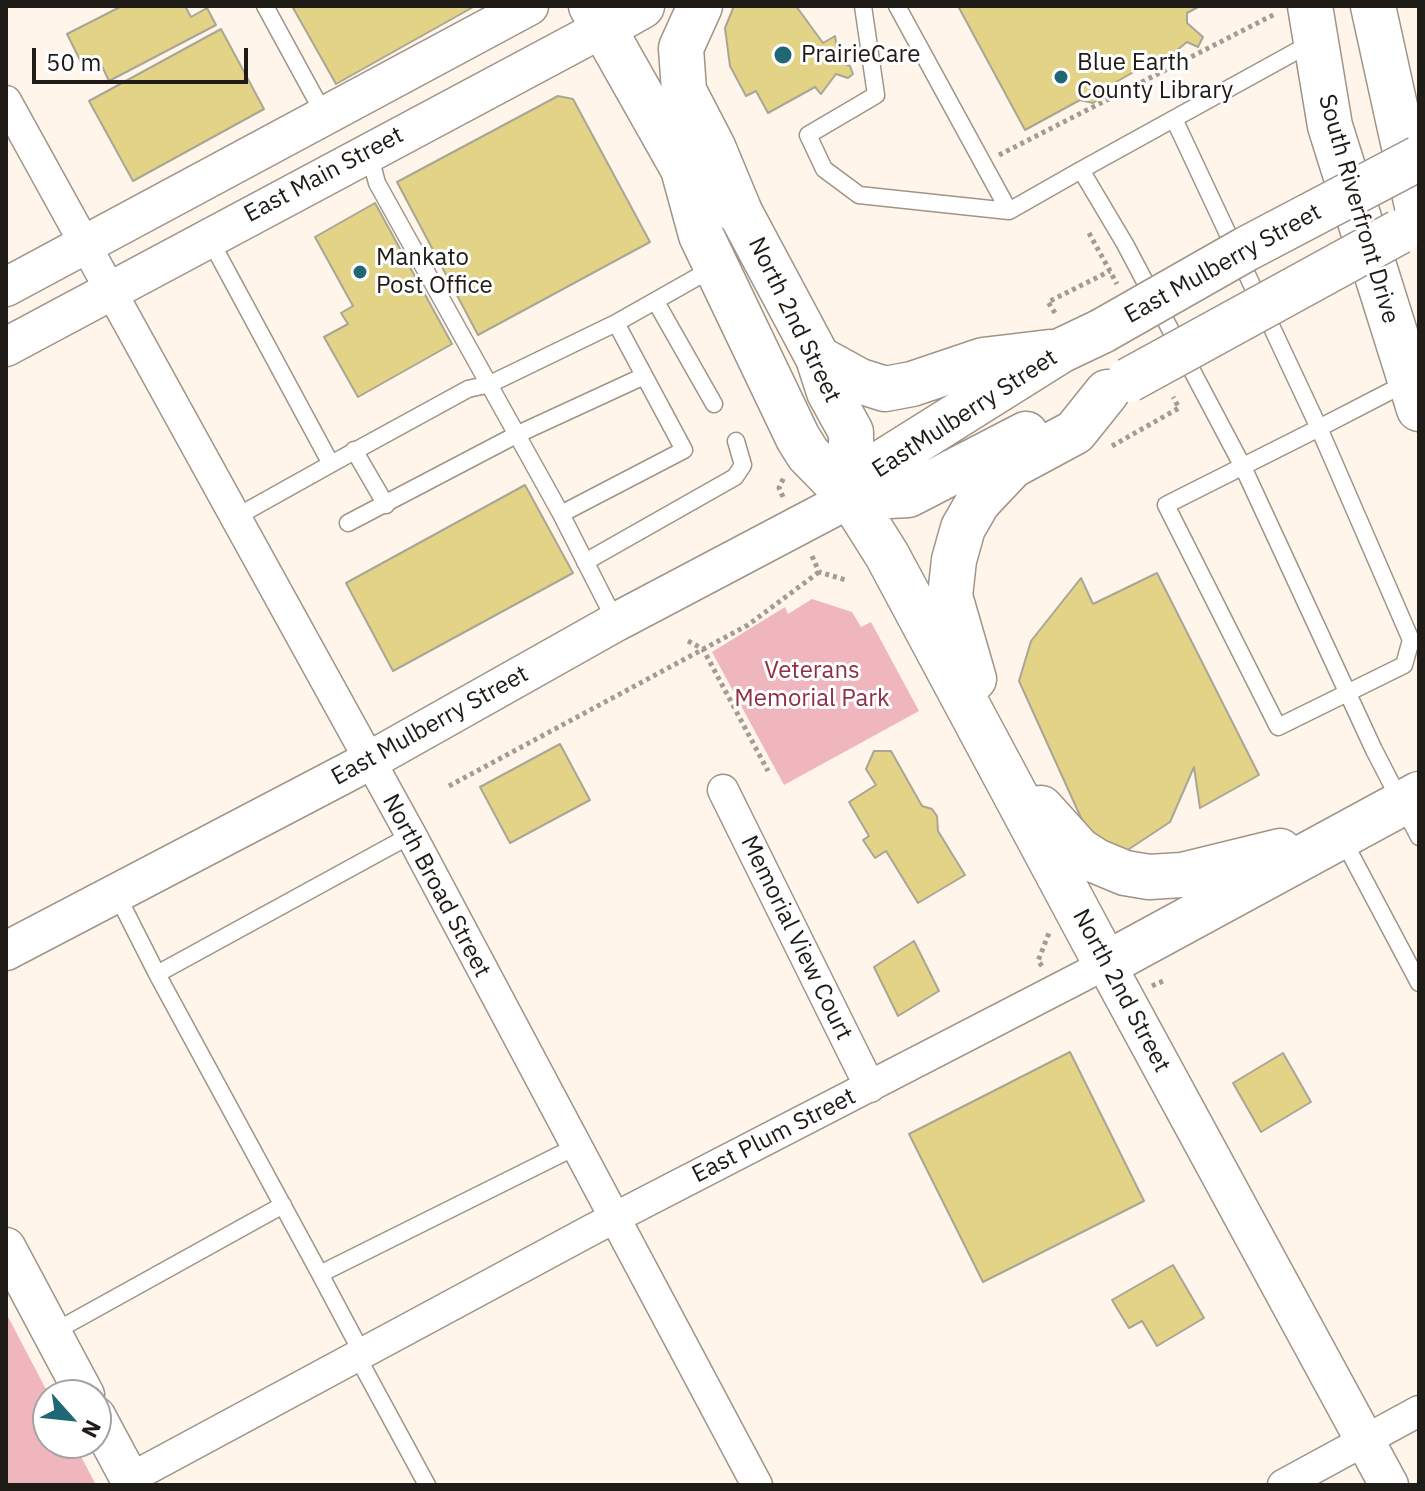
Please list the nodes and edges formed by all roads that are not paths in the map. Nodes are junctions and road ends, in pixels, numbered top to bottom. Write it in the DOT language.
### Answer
graph roads {
  1 [pos="265,6"];
  2 [pos="529,6"];
  3 [pos="642,6"];
  4 [pos="700,6"];
  5 [pos="863,6"];
  6 [pos="897,6"];
  7 [pos="1373,6"];
  8 [pos="597,17"];
  9 [pos="1300,20"];
  10 [pos="6,101"];
  11 [pos="325,116"];
  12 [pos="1174,119"];
  13 [pos="368,152"];
  14 [pos="1403,167"];
  15 [pos="683,169"];
  16 [pos="1081,170"];
  17 [pos="1009,211"];
  18 [pos="741,214"];
  19 [pos="1412,223"];
  20 [pos="208,237"];
  21 [pos="87,244"];
  22 [pos="716,267"];
  23 [pos="6,287"];
  24 [pos="112,288"];
  25 [pos="656,302"];
  26 [pos="616,323"];
  27 [pos="1102,331"];
  28 [pos="1058,332"];
  29 [pos="6,347"];
  30 [pos="818,358"];
  31 [pos="644,376"];
  32 [pos="490,384"];
  33 [pos="1118,386"];
  34 [pos="1414,395"];
  35 [pos="714,404"];
  36 [pos="1319,428"];
  37 [pos="516,435"];
  38 [pos="736,441"];
  39 [pos="354,450"];
  40 [pos="331,464"];
  41 [pos="1243,467"];
  42 [pos="851,498"];
  43 [pos="386,505"];
  44 [pos="561,514"];
  45 [pos="236,517"];
  46 [pos="348,523"];
  47 [pos="585,562"];
  48 [pos="616,622"];
  49 [pos="1348,694"];
  50 [pos="369,761"];
  51 [pos="998,761"];
  52 [pos="723,790"];
  53 [pos="1413,812"];
  54 [pos="411,835"];
  55 [pos="1341,837"];
  56 [pos="116,893"];
  57 [pos="6,951"];
  58 [pos="1106,964"];
  59 [pos="157,974"];
  60 [pos="1419,983"];
  61 [pos="870,1087"];
  62 [pos="575,1147"];
  63 [pos="283,1205"];
  64 [pos="615,1218"];
  65 [pos="6,1247"];
  66 [pos="320,1274"];
  67 [pos="52,1333"];
  68 [pos="360,1355"];
  69 [pos="76,1379"];
  70 [pos="1419,1411"];
  71 [pos="1364,1440"];
  72 [pos="112,1446"];
  73 [pos="131,1482"];
  74 [pos="427,1485"];
  75 [pos="757,1485"];
  76 [pos="1283,1485"];
  77 [pos="1389,1485"];
  1 -- 11 [label="lane"];
  2 -- 11 [label="street"];
  3 -- 8 [label="main road, East Main Street"];
  4 -- 18 [label="main road"];
  5 -- 17 [label="lane"];
  6 -- 17 [label="lane"];
  7 -- 19 [label="main road"];
  8 -- 13 [label="street, East Main Street"];
  8 -- 15 [label="main road, North 2nd Street"];
  9 -- 12 [label="lane"];
  9 -- 34 [label="main road, South Riverfront Drive"];
  10 -- 21 [label="street, North Broad Street"];
  11 -- 21 [label="street"];
  12 -- 16 [label="lane"];
  12 -- 36 [label="lane"];
  13 -- 20 [label="street, East Main Street"];
  13 -- 32 [label="lane"];
  14 -- 27 [label="main road, East Mulberry Street, bridge"];
  15 -- 18 [label="main road, North 2nd Street"];
  15 -- 22 [label="main road, North 2nd Street"];
  16 -- 17 [label="lane"];
  16 -- 41 [label="lane"];
  18 -- 30 [label="main road, North 2nd Street"];
  19 -- 33 [label="main road, bridge"];
  20 -- 24 [label="street, East Main Street"];
  20 -- 40 [label="lane"];
  21 -- 23 [label="street"];
  21 -- 24 [label="street, North Broad Street"];
  22 -- 25 [label="lane"];
  22 -- 42 [label="main road, North 2nd Street"];
  24 -- 29 [label="street, East Main Street"];
  24 -- 45 [label="street, North Broad Street"];
  25 -- 26 [label="lane"];
  25 -- 35 [label="lane"];
  26 -- 31 [label="lane"];
  26 -- 32 [label="lane"];
  27 -- 28 [label="main road, EastMulberry Street"];
  28 -- 30 [label="main road"];
  28 -- 42 [label="main road, EastMulberry Street"];
  30 -- 42 [label="main road, North 2nd Street"];
  31 -- 37 [label="lane"];
  31 -- 44 [label="lane"];
  32 -- 37 [label="lane"];
  32 -- 39 [label="lane"];
  33 -- 42 [label="main road, EastMulberry Street"];
  33 -- 51 [label="main road"];
  34 -- 36 [label="lane"];
  36 -- 41 [label="lane"];
  36 -- 49 [label="lane"];
  37 -- 43 [label="lane"];
  37 -- 44 [label="lane"];
  38 -- 47 [label="lane"];
  39 -- 40 [label="lane"];
  39 -- 43 [label="lane"];
  40 -- 45 [label="lane"];
  41 -- 49 [label="lane"];
  41 -- 49 [label="lane"];
  42 -- 48 [label="street, East Mulberry Street"];
  42 -- 51 [label="main road, North 2nd Street"];
  43 -- 46 [label="lane"];
  44 -- 47 [label="lane"];
  45 -- 50 [label="street, North Broad Street"];
  47 -- 48 [label="lane"];
  48 -- 50 [label="street, East Mulberry Street"];
  49 -- 53 [label="lane"];
  50 -- 54 [label="street, North Broad Street"];
  50 -- 56 [label="street, East Mulberry Street"];
  51 -- 55 [label="main road"];
  51 -- 58 [label="main road, North 2nd Street"];
  52 -- 61 [label="street, Memorial View Court"];
  53 -- 55 [label="main road, East Plum Street"];
  54 -- 59 [label="lane"];
  54 -- 62 [label="street, North Broad Street"];
  55 -- 58 [label="main road, East Plum Street"];
  55 -- 60 [label="lane"];
  56 -- 57 [label="street, East Mulberry Street"];
  56 -- 59 [label="lane"];
  58 -- 61 [label="street, East Plum Street"];
  58 -- 71 [label="street, North 2nd Street"];
  59 -- 63 [label="lane"];
  61 -- 64 [label="street, East Plum Street"];
  62 -- 64 [label="street, North Broad Street"];
  62 -- 66 [label="lane"];
  63 -- 66 [label="lane"];
  63 -- 67 [label="lane"];
  64 -- 68 [label="street, East Plum Street"];
  64 -- 75 [label="street, North Broad Street"];
  65 -- 67 [label="street"];
  66 -- 68 [label="lane"];
  67 -- 69 [label="street"];
  68 -- 73 [label="street, East Plum Street"];
  68 -- 74 [label="lane"];
  70 -- 71 [label="street"];
  71 -- 76 [label="street"];
  71 -- 77 [label="street, North 2nd Street"];
  72 -- 73 [label="street"];
}
